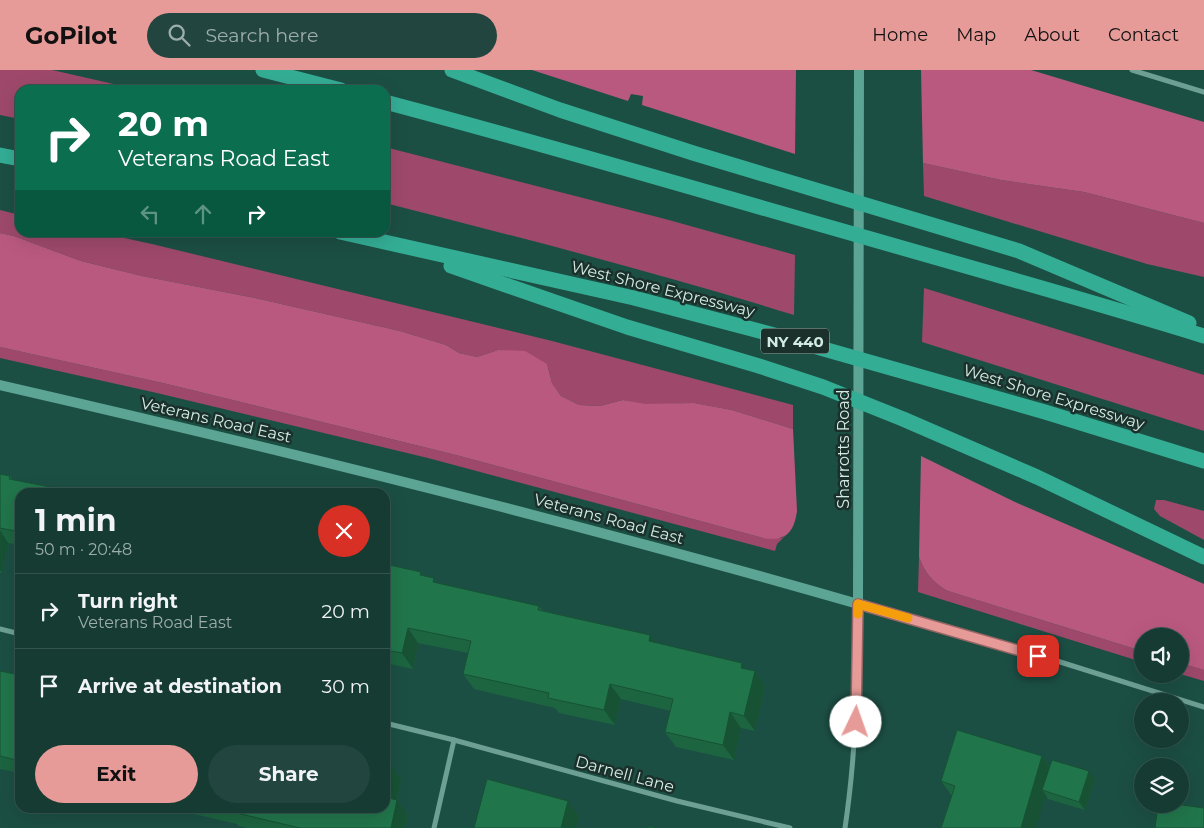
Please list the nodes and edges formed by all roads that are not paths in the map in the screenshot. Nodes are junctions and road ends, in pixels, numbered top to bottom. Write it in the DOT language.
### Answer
graph roads {
  1 [pos="263,70"];
  2 [pos="452,70"];
  3 [pos="858,70"];
  4 [pos="1132,70"];
  5 [pos="322,85"];
  6 [pos="1204,92"];
  7 [pos="390,103"];
  8 [pos="0,155"];
  9 [pos="15,158"];
  10 [pos="360,237"];
  11 [pos="380,242"];
  12 [pos="1204,329"];
  13 [pos="1204,336"];
  14 [pos="0,385"];
  15 [pos="1204,461"];
  16 [pos="1204,557"];
  17 [pos="858,604"];
  18 [pos="0,629"];
  19 [pos="15,633"];
  20 [pos="1204,707"];
  21 [pos="390,724"];
  22 [pos="454,740"];
  23 [pos="434,828"];
  24 [pos="790,828"];
  25 [pos="845,828"];
  1 -- 5 [label="highway"];
  2 -- 12 [label="highway"];
  3 -- 17 [label="street, Sharrotts Road"];
  4 -- 6 [label="street"];
  7 -- 13 [label="highway"];
  8 -- 9 [label="highway"];
  10 -- 11 [label="highway, West Shore Expressway / NY 440"];
  11 -- 15 [label="highway, West Shore Expressway / NY 440"];
  11 -- 16 [label="highway"];
  14 -- 17 [label="street, Veterans Road East"];
  17 -- 20 [label="street, Veterans Road East"];
  17 -- 25 [label="street, Sharrotts Road"];
  18 -- 19 [label="street"];
  21 -- 22 [label="street, Darnell Lane"];
  22 -- 23 [label="street"];
  22 -- 24 [label="street, Darnell Lane"];
}
